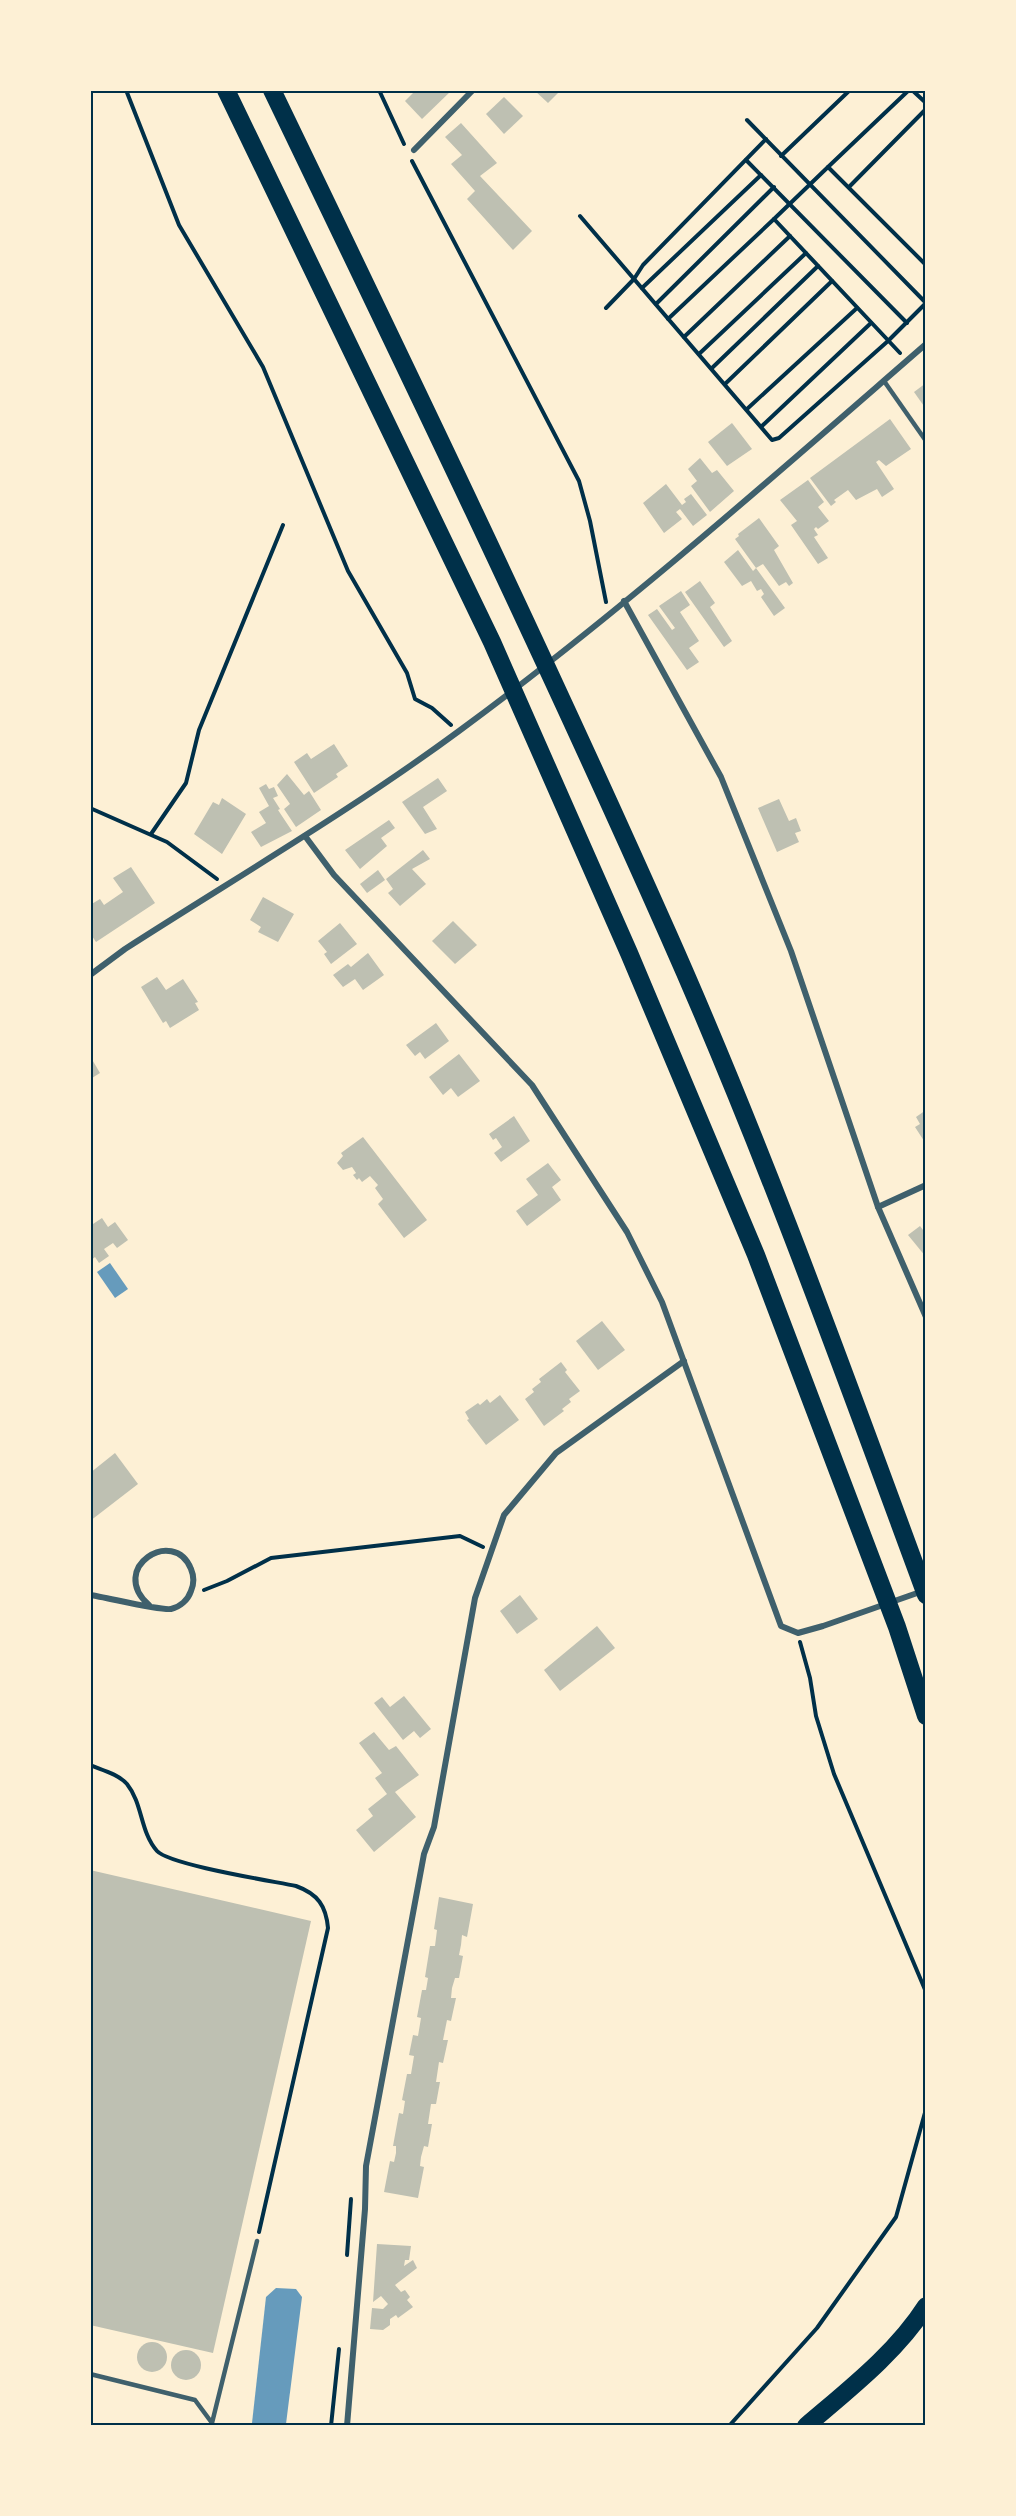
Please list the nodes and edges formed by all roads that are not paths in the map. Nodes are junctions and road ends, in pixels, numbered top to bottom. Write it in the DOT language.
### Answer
graph roads {
  1 [pos="226,90"];
  2 [pos="272,90"];
  3 [pos="473,90"];
  4 [pos="414,150"];
  5 [pos="926,344"];
  6 [pos="884,381"];
  7 [pos="926,441"];
  8 [pos="624,601"];
  9 [pos="305,836"];
  10 [pos="90,975"];
  11 [pos="926,1185"];
  12 [pos="878,1207"];
  13 [pos="926,1317"];
  14 [pos="684,1361"];
  15 [pos="926,1590"];
  16 [pos="90,1594"];
  17 [pos="926,1595"];
  18 [pos="149,1605"];
  19 [pos="926,1716"];
  20 [pos="257,2241"];
  21 [pos="926,2306"];
  22 [pos="90,2374"];
  23 [pos="212,2425"];
  24 [pos="347,2426"];
  25 [pos="806,2426"];
  1 -- 19 [label="highway"];
  2 -- 17 [label="highway"];
  3 -- 4 [label="street"];
  5 -- 6 [label="street"];
  6 -- 7 [label="lane"];
  6 -- 8 [label="street"];
  8 -- 9 [label="street"];
  8 -- 12 [label="street"];
  9 -- 10 [label="street"];
  9 -- 14 [label="street"];
  11 -- 12 [label="street"];
  12 -- 13 [label="street"];
  14 -- 15 [label="street"];
  14 -- 24 [label="street"];
  16 -- 18 [label="street"];
  18 -- 18 [label="street"];
  20 -- 23 [label="lane"];
  21 -- 25 [label="highway"];
  22 -- 23 [label="lane"];
}
